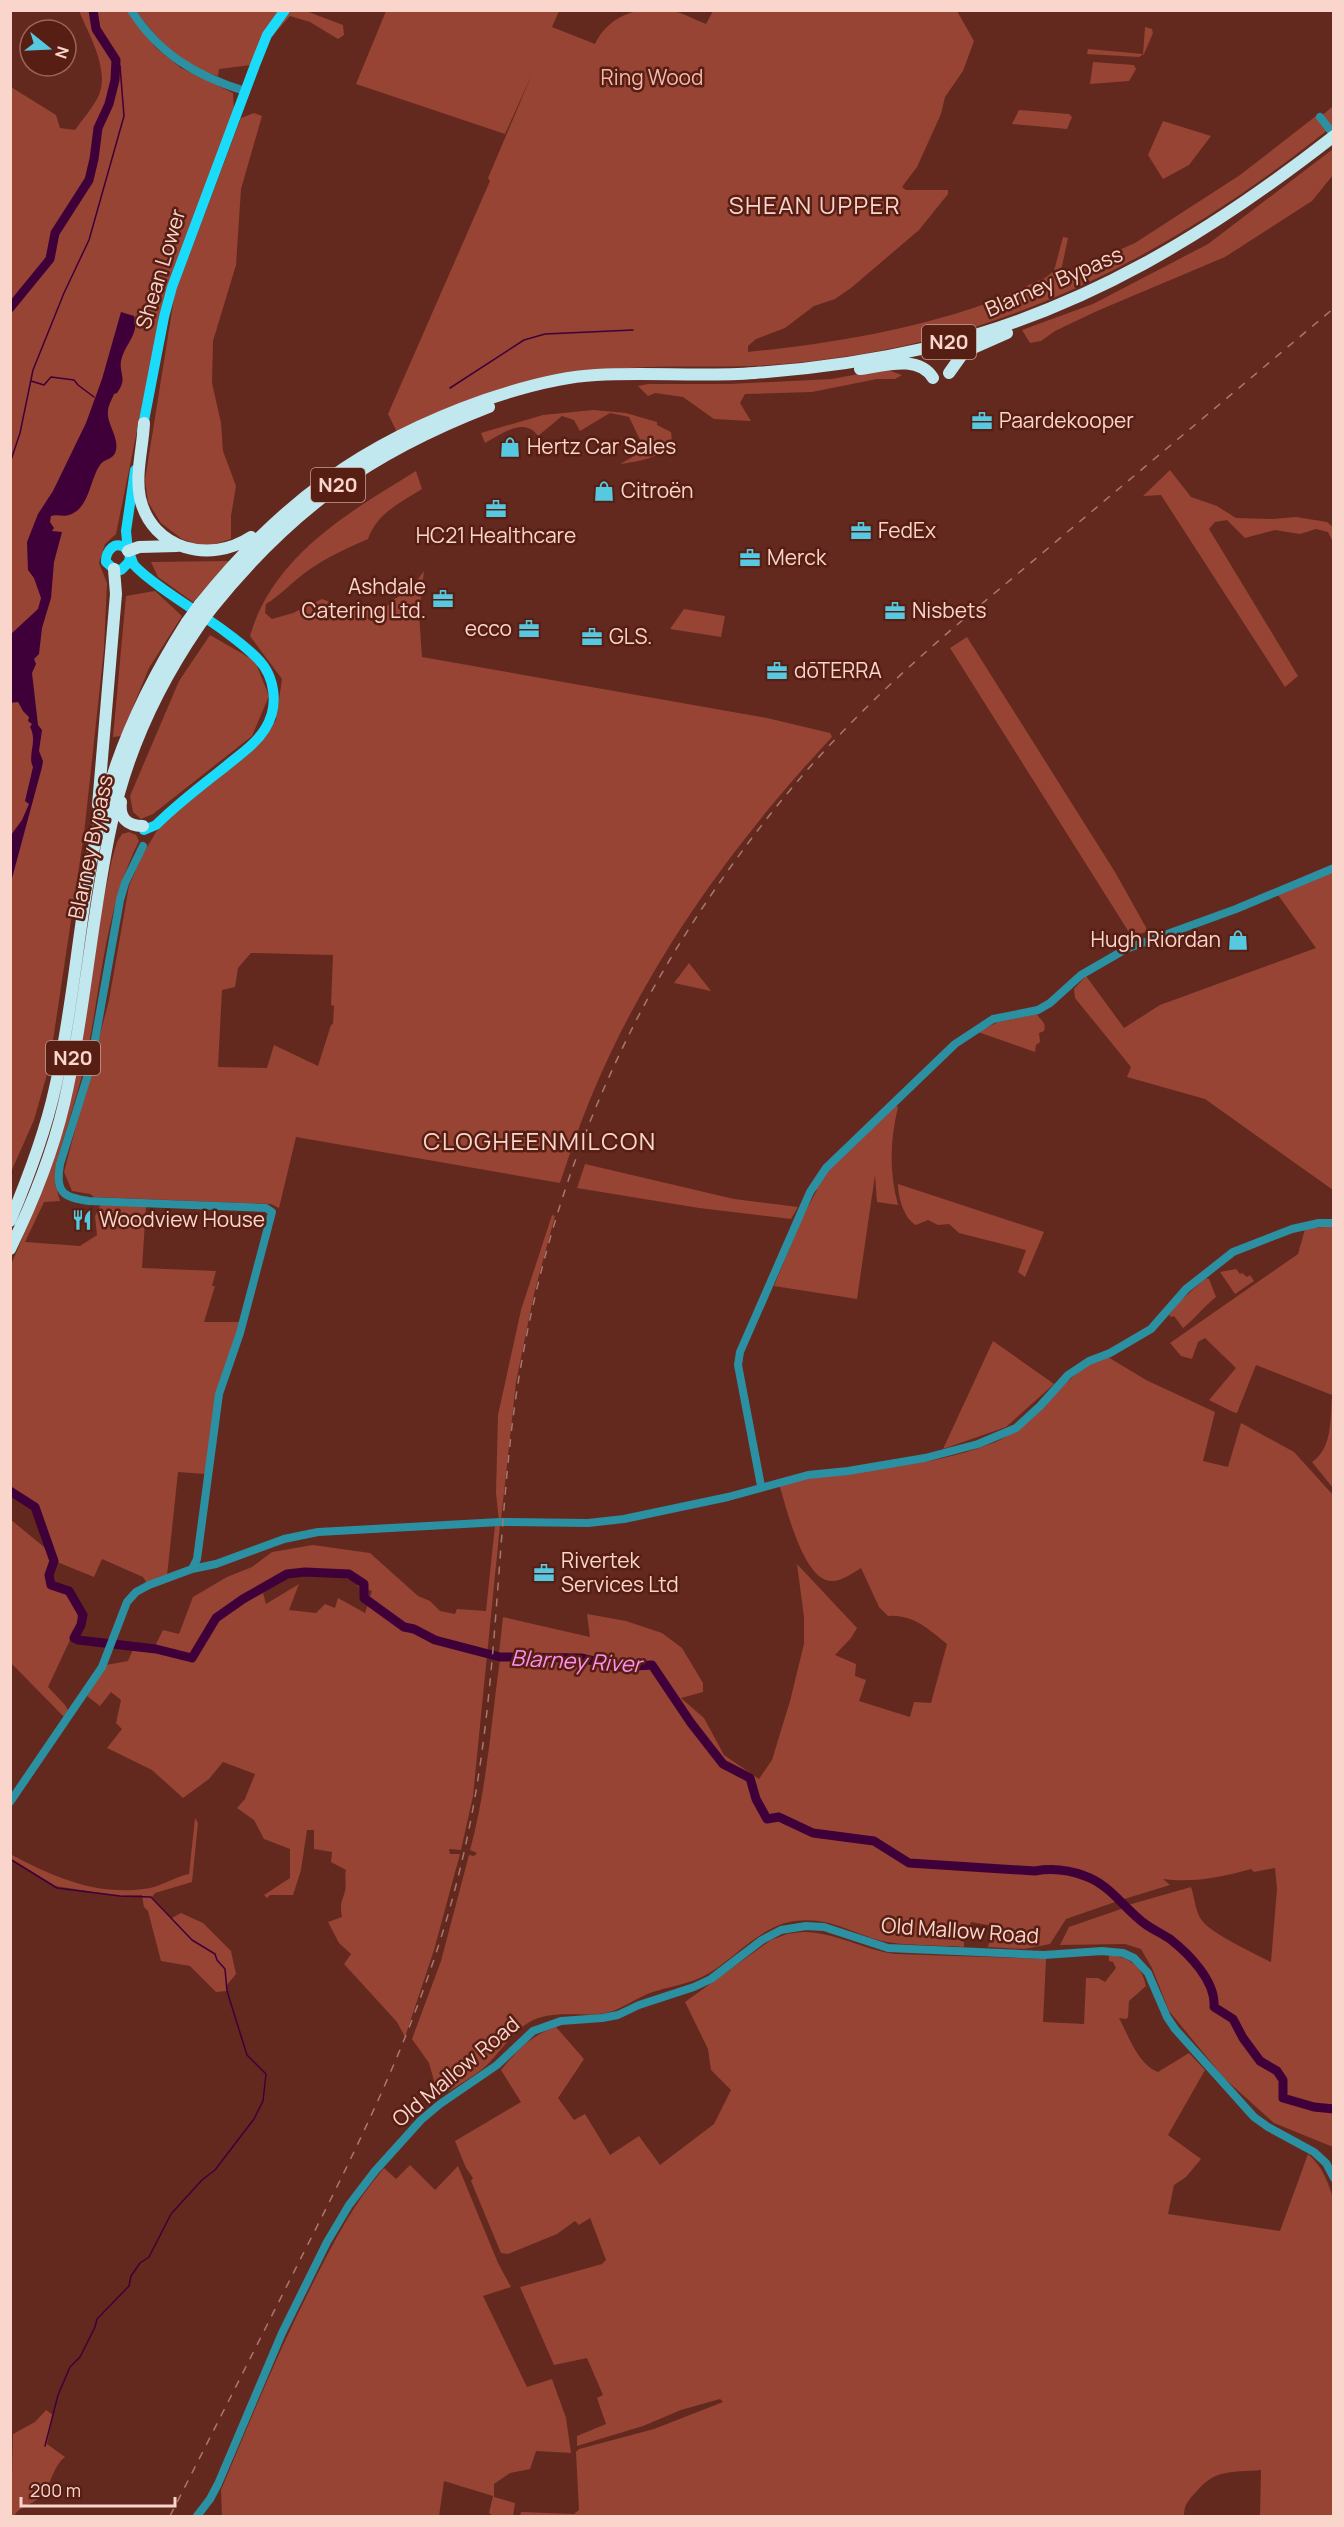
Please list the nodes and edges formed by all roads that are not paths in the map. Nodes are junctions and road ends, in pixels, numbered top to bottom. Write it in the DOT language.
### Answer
graph roads {
  1 [pos="132,10"];
  2 [pos="285,10"];
  3 [pos="245,91"];
  4 [pos="1320,117"];
  5 [pos="1334,135"];
  6 [pos="1091,291"];
  7 [pos="800,369"];
  8 [pos="949,373"];
  9 [pos="645,375"];
  10 [pos="933,378"];
  11 [pos="144,423"];
  12 [pos="310,492"];
  13 [pos="179,546"];
  14 [pos="126,551"];
  15 [pos="119,569"];
  16 [pos="153,581"];
  17 [pos="205,607"];
  18 [pos="193,624"];
  19 [pos="125,774"];
  20 [pos="144,828"];
  21 [pos="143,846"];
  22 [pos="105,858"];
  23 [pos="1334,868"];
  24 [pos="89,874"];
  25 [pos="10,1221"];
  26 [pos="1334,1223"];
  27 [pos="10,1249"];
  28 [pos="761,1486"];
  29 [pos="192,1569"];
  30 [pos="10,1802"];
  31 [pos="1334,2178"];
  32 [pos="197,2517"];
  1 -- 3 [label="street"];
  2 -- 3 [label="main road, Shean Lower"];
  3 -- 11 [label="main road, Shean Lower"];
  4 -- 5 [label="street"];
  5 -- 6 [label="highway, Blarney Bypass / N20"];
  6 -- 7 [label="highway, Blarney Bypass / N20"];
  6 -- 8 [label="highway"];
  7 -- 9 [label="highway, Blarney Bypass / N20"];
  7 -- 10 [label="highway"];
  9 -- 12 [label="highway, Blarney Bypass / N20"];
  9 -- 17 [label="highway, Blarney Bypass / N20"];
  11 -- 13 [label="highway"];
  11 -- 14 [label="main road, Shean Lower"];
  12 -- 13 [label="highway"];
  12 -- 17 [label="highway, Blarney Bypass / N20"];
  13 -- 14 [label="highway"];
  14 -- 15 [label="main road"];
  14 -- 15 [label="main road"];
  14 -- 16 [label="main road"];
  15 -- 16 [label="main road"];
  15 -- 24 [label="highway"];
  16 -- 20 [label="main road"];
  17 -- 18 [label="highway, Blarney Bypass / N20, bridge"];
  18 -- 19 [label="highway, Blarney Bypass / N20"];
  18 -- 24 [label="highway, Blarney Bypass / N20"];
  19 -- 20 [label="highway"];
  19 -- 22 [label="highway, Blarney Bypass / N20"];
  20 -- 22 [label="highway"];
  21 -- 29 [label="street"];
  22 -- 27 [label="highway, Blarney Bypass / N20"];
  23 -- 28 [label="street"];
  24 -- 25 [label="highway, Blarney Bypass / N20"];
  26 -- 28 [label="street"];
  28 -- 29 [label="street"];
  29 -- 30 [label="street"];
  31 -- 32 [label="street, Old Mallow Road"];
}
